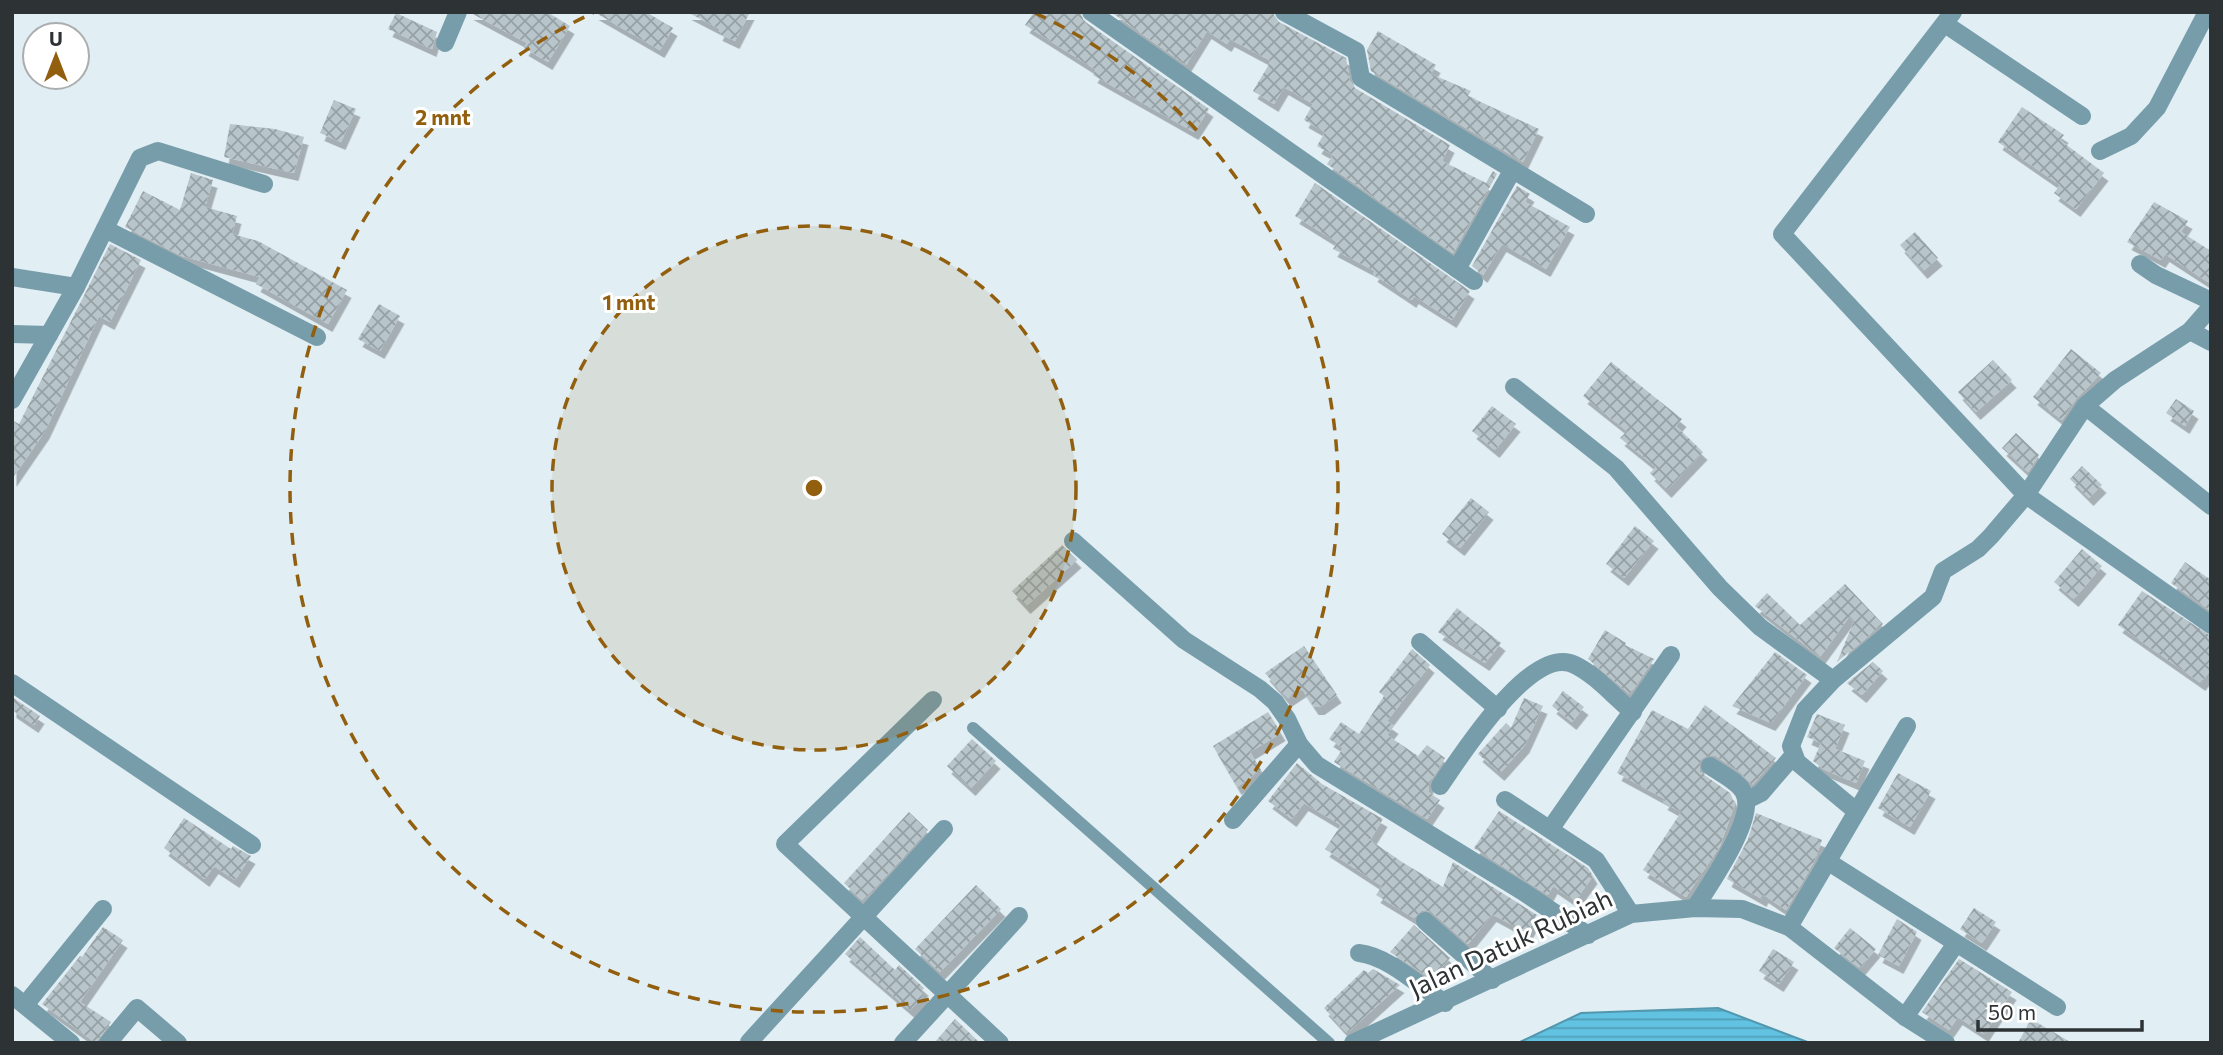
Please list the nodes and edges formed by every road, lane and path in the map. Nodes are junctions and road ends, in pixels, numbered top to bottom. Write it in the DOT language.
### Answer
graph roads {
  1 [pos="458,12"];
  2 [pos="1091,12"];
  3 [pos="1284,12"];
  4 [pos="2207,12"];
  5 [pos="1949,18"];
  6 [pos="445,43"];
  7 [pos="2082,116"];
  8 [pos="2099,151"];
  9 [pos="1512,171"];
  10 [pos="264,184"];
  11 [pos="1586,214"];
  12 [pos="105,229"];
  13 [pos="2140,264"];
  14 [pos="1457,269"];
  15 [pos="12,277"];
  16 [pos="1474,281"];
  17 [pos="76,287"];
  18 [pos="2211,304"];
  19 [pos="2190,331"];
  20 [pos="12,334"];
  21 [pos="49,335"];
  22 [pos="317,337"];
  23 [pos="2211,342"];
  24 [pos="1514,387"];
  25 [pos="12,400"];
  26 [pos="2085,406"];
  27 [pos="2026,495"];
  28 [pos="2211,506"];
  29 [pos="1073,541"];
  30 [pos="2211,625"];
  31 [pos="1420,642"];
  32 [pos="1671,654"];
  33 [pos="1833,680"];
  34 [pos="12,682"];
  35 [pos="933,700"];
  36 [pos="1497,709"];
  37 [pos="1633,712"];
  38 [pos="1907,726"];
  39 [pos="973,728"];
  40 [pos="1299,744"];
  41 [pos="1793,755"];
  42 [pos="1710,766"];
  43 [pos="1440,786"];
  44 [pos="1505,800"];
  45 [pos="1747,800"];
  46 [pos="1856,811"];
  47 [pos="1233,820"];
  48 [pos="1551,828"];
  49 [pos="944,829"];
  50 [pos="252,845"];
  51 [pos="1827,861"];
  52 [pos="1695,908"];
  53 [pos="103,909"];
  54 [pos="1631,915"];
  55 [pos="1019,916"];
  56 [pos="862,918"];
  57 [pos="1425,921"];
  58 [pos="1789,927"];
  59 [pos="1588,935"];
  60 [pos="1955,944"];
  61 [pos="1359,953"];
  62 [pos="1492,980"];
  63 [pos="947,995"];
  64 [pos="19,1000"];
  65 [pos="1445,1003"];
  66 [pos="2057,1007"];
  67 [pos="1905,1017"];
  68 [pos="749,1042"];
  69 [pos="71,1043"];
  70 [pos="108,1043"];
  71 [pos="178,1043"];
  72 [pos="903,1043"];
  73 [pos="1000,1043"];
  74 [pos="1329,1043"];
  75 [pos="1353,1043"];
  76 [pos="1946,1043"];
  1 -- 6 [label="street"];
  2 -- 14 [label="street"];
  3 -- 9 [label="street"];
  4 -- 8 [label="street"];
  5 -- 7 [label="street"];
  5 -- 27 [label="street"];
  9 -- 11 [label="street"];
  9 -- 14 [label="street"];
  10 -- 12 [label="street"];
  12 -- 17 [label="street"];
  12 -- 22 [label="street"];
  13 -- 18 [label="street"];
  14 -- 16 [label="street"];
  15 -- 17 [label="street"];
  17 -- 21 [label="street"];
  18 -- 19 [label="street"];
  19 -- 23 [label="street"];
  19 -- 26 [label="street"];
  20 -- 21 [label="street"];
  21 -- 25 [label="street"];
  24 -- 33 [label="street"];
  26 -- 27 [label="street"];
  26 -- 28 [label="street"];
  27 -- 30 [label="street"];
  27 -- 33 [label="street"];
  29 -- 40 [label="street"];
  31 -- 36 [label="street"];
  32 -- 37 [label="street"];
  33 -- 41 [label="street"];
  34 -- 50 [label="street"];
  35 -- 56 [label="street"];
  36 -- 37 [label="street"];
  36 -- 43 [label="street"];
  37 -- 48 [label="street"];
  38 -- 46 [label="street"];
  39 -- 74 [label="lane"];
  40 -- 47 [label="street"];
  40 -- 59 [label="street"];
  41 -- 45 [label="street"];
  41 -- 46 [label="street"];
  42 -- 45 [label="street"];
  44 -- 48 [label="street"];
  45 -- 52 [label="street"];
  46 -- 51 [label="street"];
  48 -- 54 [label="street"];
  49 -- 56 [label="street"];
  51 -- 58 [label="street"];
  51 -- 60 [label="street"];
  52 -- 54 [label="street, Jalan Datuk Rubiah"];
  52 -- 58 [label="street, Jalan Datuk Rubiah"];
  53 -- 64 [label="street"];
  54 -- 59 [label="street, Jalan Datuk Rubiah"];
  55 -- 63 [label="street"];
  56 -- 63 [label="street"];
  56 -- 68 [label="street"];
  57 -- 62 [label="street"];
  58 -- 67 [label="street, Jalan Datuk Rubiah"];
  59 -- 62 [label="street, Jalan Datuk Rubiah"];
  60 -- 66 [label="street"];
  60 -- 67 [label="street"];
  61 -- 65 [label="street"];
  62 -- 65 [label="street, Jalan Datuk Rubiah"];
  63 -- 72 [label="street"];
  63 -- 73 [label="street"];
  64 -- 69 [label="street"];
  65 -- 75 [label="street, Jalan Datuk Rubiah"];
  67 -- 76 [label="street, Jalan Datuk Rubiah"];
  70 -- 71 [label="street"];
}
